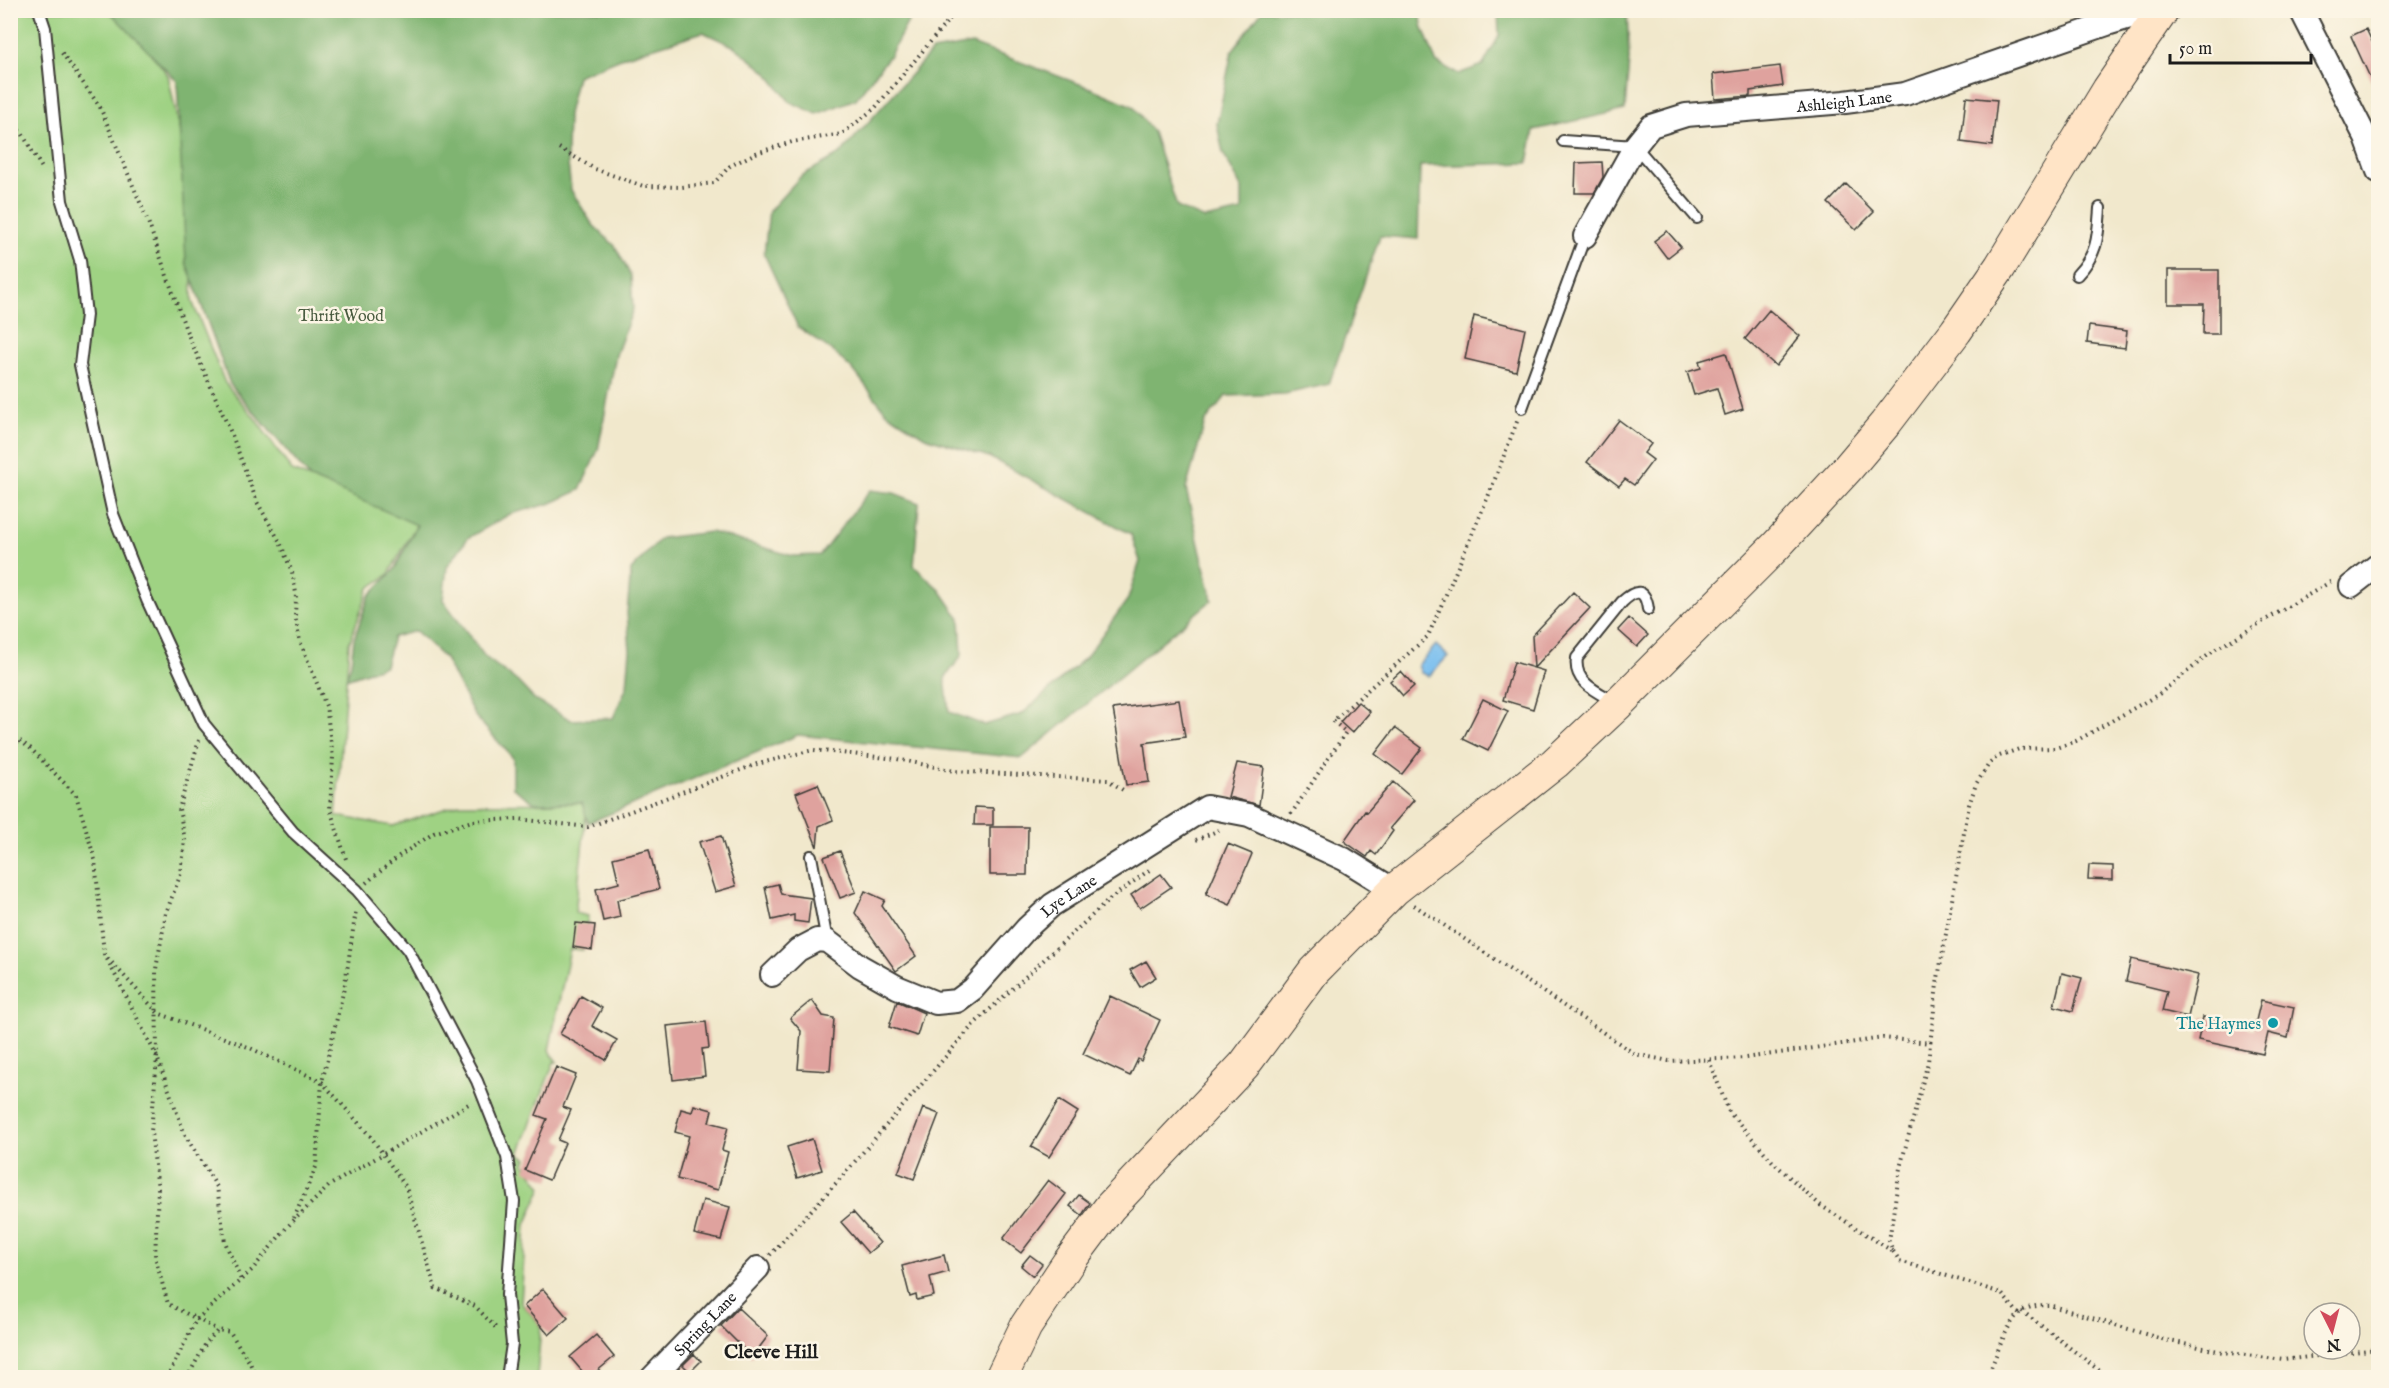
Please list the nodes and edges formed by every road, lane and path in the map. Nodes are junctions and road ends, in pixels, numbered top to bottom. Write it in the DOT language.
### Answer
graph roads {
  1 [pos="39,10"];
  2 [pos="957,10"];
  3 [pos="2153,10"];
  4 [pos="2163,10"];
  5 [pos="2301,10"];
  6 [pos="45,28"];
  7 [pos="10,122"];
  8 [pos="1563,141"];
  9 [pos="1635,146"];
  10 [pos="559,148"];
  11 [pos="2379,171"];
  12 [pos="62,201"];
  13 [pos="2100,208"];
  14 [pos="1697,218"];
  15 [pos="1585,236"];
  16 [pos="2077,275"];
  17 [pos="1522,408"];
  18 [pos="2379,565"];
  19 [pos="2344,582"];
  20 [pos="1648,609"];
  21 [pos="1618,704"];
  22 [pos="204,724"];
  23 [pos="10,734"];
  24 [pos="1126,792"];
  25 [pos="1249,815"];
  26 [pos="1280,829"];
  27 [pos="1189,843"];
  28 [pos="811,856"];
  29 [pos="1153,867"];
  30 [pos="357,890"];
  31 [pos="1394,890"];
  32 [pos="1419,910"];
  33 [pos="827,941"];
  34 [pos="104,954"];
  35 [pos="772,975"];
  36 [pos="158,1013"];
  37 [pos="1930,1043"];
  38 [pos="157,1057"];
  39 [pos="1709,1059"];
  40 [pos="322,1082"];
  41 [pos="483,1096"];
  42 [pos="383,1154"];
  43 [pos="292,1222"];
  44 [pos="1893,1251"];
  45 [pos="758,1268"];
  46 [pos="241,1280"];
  47 [pos="2020,1312"];
  48 [pos="196,1320"];
  49 [pos="218,1330"];
  50 [pos="512,1344"];
  51 [pos="2379,1349"];
  52 [pos="167,1377"];
  53 [pos="187,1377"];
  54 [pos="256,1377"];
  55 [pos="507,1377"];
  56 [pos="651,1377"];
  57 [pos="1001,1377"];
  58 [pos="1987,1377"];
  59 [pos="2109,1377"];
  1 -- 6 [label="lane"];
  2 -- 10 [label="path"];
  3 -- 9 [label="street, Ashleigh Lane"];
  4 -- 21 [label="main road"];
  5 -- 11 [label="street"];
  6 -- 12 [label="lane"];
  6 -- 30 [label="path"];
  7 -- 12 [label="path"];
  8 -- 9 [label="lane"];
  9 -- 14 [label="lane"];
  9 -- 15 [label="street, Ashleigh Lane"];
  12 -- 22 [label="lane"];
  13 -- 16 [label="lane"];
  15 -- 17 [label="lane"];
  17 -- 26 [label="path"];
  18 -- 19 [label="street"];
  19 -- 37 [label="path"];
  20 -- 21 [label="lane"];
  21 -- 31 [label="main road"];
  22 -- 30 [label="lane"];
  22 -- 36 [label="path"];
  23 -- 34 [label="path"];
  24 -- 30 [label="path"];
  25 -- 26 [label="street, Lye Lane"];
  25 -- 27 [label="path"];
  25 -- 33 [label="street, Lye Lane"];
  26 -- 31 [label="street, Lye Lane"];
  28 -- 33 [label="lane"];
  29 -- 45 [label="path"];
  30 -- 40 [label="path"];
  30 -- 41 [label="lane"];
  31 -- 57 [label="main road"];
  32 -- 39 [label="path"];
  33 -- 35 [label="street"];
  34 -- 36 [label="path"];
  34 -- 38 [label="path"];
  36 -- 38 [label="path"];
  36 -- 40 [label="path"];
  37 -- 39 [label="path"];
  37 -- 44 [label="path"];
  38 -- 46 [label="path"];
  38 -- 48 [label="path"];
  39 -- 44 [label="path"];
  40 -- 42 [label="path"];
  40 -- 43 [label="path"];
  41 -- 42 [label="path"];
  41 -- 50 [label="lane"];
  42 -- 43 [label="path"];
  42 -- 50 [label="path"];
  43 -- 46 [label="path"];
  44 -- 47 [label="path"];
  45 -- 56 [label="street, Spring Lane"];
  46 -- 48 [label="path"];
  47 -- 51 [label="path"];
  47 -- 58 [label="path"];
  47 -- 59 [label="path"];
  48 -- 49 [label="path"];
  48 -- 52 [label="path"];
  49 -- 53 [label="path"];
  49 -- 54 [label="path"];
  50 -- 55 [label="lane"];
}
